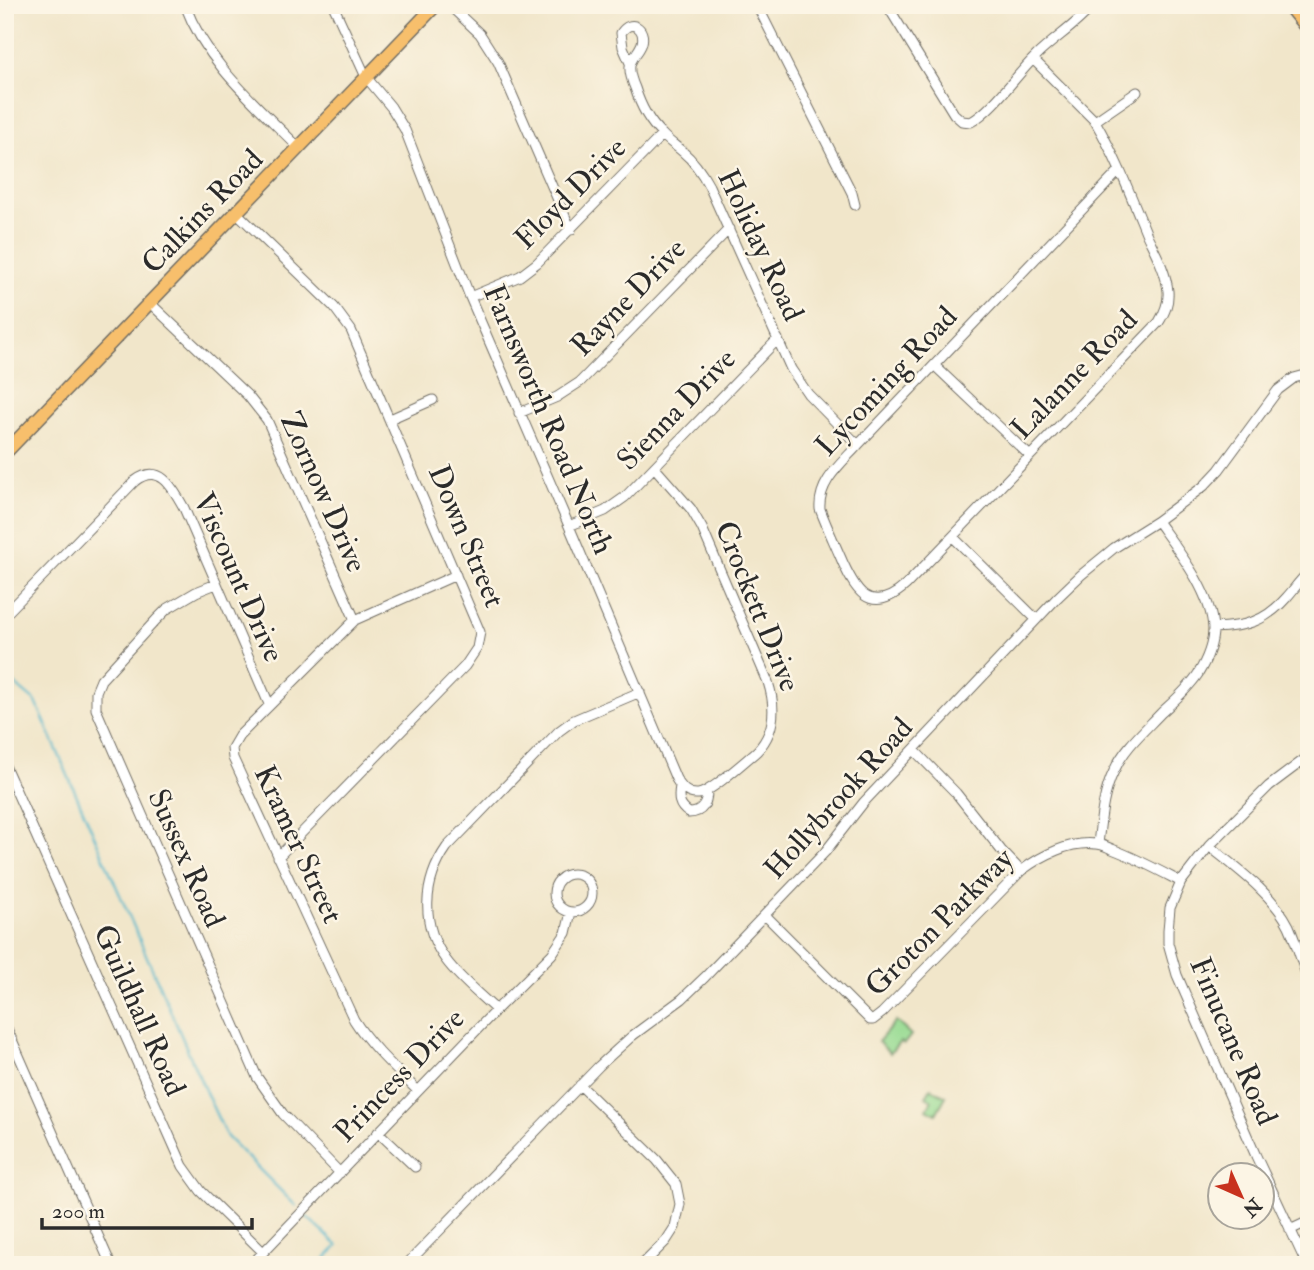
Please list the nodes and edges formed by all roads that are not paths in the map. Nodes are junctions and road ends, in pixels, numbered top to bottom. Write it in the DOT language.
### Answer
graph roads {
  1 [pos="185,5"];
  2 [pos="333,5"];
  3 [pos="436,5"];
  4 [pos="449,5"];
  5 [pos="757,5"];
  6 [pos="887,5"];
  7 [pos="1093,5"];
  8 [pos="1289,5"];
  9 [pos="1309,31"];
  10 [pos="1033,59"];
  11 [pos="630,62"];
  12 [pos="366,77"];
  13 [pos="1137,92"];
  14 [pos="1095,121"];
  15 [pos="662,135"];
  16 [pos="299,148"];
  17 [pos="1121,170"];
  18 [pos="855,205"];
  19 [pos="237,213"];
  20 [pos="729,229"];
  21 [pos="571,230"];
  22 [pos="470,297"];
  23 [pos="150,303"];
  24 [pos="778,339"];
  25 [pos="935,366"];
  26 [pos="1309,374"];
  27 [pos="433,400"];
  28 [pos="520,412"];
  29 [pos="390,419"];
  30 [pos="858,445"];
  31 [pos="5,453"];
  32 [pos="1030,456"];
  33 [pos="654,467"];
  34 [pos="1157,521"];
  35 [pos="569,526"];
  36 [pos="953,537"];
  37 [pos="1309,572"];
  38 [pos="456,575"];
  39 [pos="216,584"];
  40 [pos="5,615"];
  41 [pos="1037,619"];
  42 [pos="355,620"];
  43 [pos="1213,628"];
  44 [pos="640,692"];
  45 [pos="269,704"];
  46 [pos="914,750"];
  47 [pos="1309,755"];
  48 [pos="5,766"];
  49 [pos="680,786"];
  50 [pos="707,791"];
  51 [pos="1098,844"];
  52 [pos="1209,846"];
  53 [pos="278,858"];
  54 [pos="1021,871"];
  55 [pos="1181,882"];
  56 [pos="571,912"];
  57 [pos="765,915"];
  58 [pos="1309,982"];
  59 [pos="496,1010"];
  60 [pos="5,1024"];
  61 [pos="580,1085"];
  62 [pos="418,1091"];
  63 [pos="379,1132"];
  64 [pos="415,1167"];
  65 [pos="340,1173"];
  66 [pos="1309,1222"];
  67 [pos="1290,1230"];
  68 [pos="263,1252"];
  69 [pos="111,1265"];
  70 [pos="251,1265"];
  71 [pos="406,1265"];
  72 [pos="642,1265"];
  73 [pos="1307,1265"];
  1 -- 16 [label="street"];
  2 -- 12 [label="street, Farnsworth Road North"];
  3 -- 12 [label="main road, Calkins Road"];
  4 -- 21 [label="street"];
  5 -- 18 [label="street"];
  6 -- 10 [label="street"];
  7 -- 10 [label="street"];
  8 -- 9 [label="main road"];
  10 -- 14 [label="street, Lalanne Road"];
  11 -- 15 [label="street, Holiday Road"];
  12 -- 16 [label="main road, Calkins Road"];
  12 -- 22 [label="street, Farnsworth Road North"];
  13 -- 14 [label="street"];
  14 -- 17 [label="street, Lalanne Road"];
  15 -- 20 [label="street, Holiday Road"];
  15 -- 21 [label="street, Floyd Drive"];
  16 -- 19 [label="main road, Calkins Road"];
  17 -- 25 [label="street, Lycoming Road"];
  17 -- 32 [label="street, Lalanne Road"];
  19 -- 23 [label="main road, Calkins Road"];
  19 -- 29 [label="street, Down Street"];
  20 -- 24 [label="street, Holiday Road"];
  20 -- 28 [label="street, Rayne Drive"];
  21 -- 22 [label="street, Floyd Drive"];
  22 -- 28 [label="street, Farnsworth Road North"];
  23 -- 31 [label="main road, Calkins Road"];
  23 -- 42 [label="street, Zornow Drive"];
  24 -- 30 [label="street, Holiday Road"];
  24 -- 33 [label="street, Sienna Drive"];
  25 -- 30 [label="street, Lycoming Road"];
  25 -- 32 [label="street"];
  26 -- 34 [label="street, Hollybrook Road"];
  27 -- 29 [label="street"];
  28 -- 35 [label="street, Farnsworth Road North"];
  29 -- 38 [label="street, Down Street"];
  30 -- 36 [label="street, Lycoming Road"];
  32 -- 36 [label="street, Lalanne Road"];
  33 -- 35 [label="street, Sienna Drive"];
  33 -- 50 [label="street, Crockett Drive"];
  34 -- 41 [label="street, Hollybrook Road"];
  34 -- 43 [label="street"];
  35 -- 44 [label="street, Farnsworth Road North"];
  36 -- 41 [label="street"];
  37 -- 43 [label="street"];
  38 -- 42 [label="street, Kramer Street"];
  38 -- 53 [label="street, Down Street"];
  39 -- 40 [label="street, Viscount Drive"];
  39 -- 45 [label="street, Viscount Drive"];
  39 -- 65 [label="street, Sussex Road"];
  41 -- 46 [label="street, Hollybrook Road"];
  42 -- 45 [label="street, Kramer Street"];
  43 -- 51 [label="street"];
  44 -- 49 [label="street, Farnsworth Road North"];
  44 -- 59 [label="street"];
  45 -- 53 [label="street, Kramer Street"];
  46 -- 54 [label="street"];
  46 -- 57 [label="street, Hollybrook Road"];
  47 -- 52 [label="street, Finucane Road"];
  48 -- 68 [label="street, Guildhall Road"];
  49 -- 50 [label="street"];
  49 -- 50 [label="street, Crockett Drive"];
  51 -- 54 [label="street, Groton Parkway"];
  51 -- 55 [label="street, Groton Parkway"];
  52 -- 55 [label="street, Finucane Road"];
  52 -- 58 [label="street"];
  53 -- 62 [label="street, Kramer Street"];
  54 -- 57 [label="street, Groton Parkway"];
  55 -- 67 [label="street, Finucane Road"];
  56 -- 56 [label="street, Princess Drive"];
  56 -- 59 [label="street, Princess Drive"];
  57 -- 61 [label="street, Hollybrook Road"];
  59 -- 62 [label="street, Princess Drive"];
  60 -- 69 [label="street"];
  61 -- 71 [label="street, Hollybrook Road"];
  61 -- 72 [label="street"];
  62 -- 63 [label="street, Princess Drive"];
  63 -- 64 [label="street"];
  63 -- 65 [label="street, Princess Drive"];
  65 -- 68 [label="street, Princess Drive"];
  66 -- 67 [label="street"];
  67 -- 73 [label="street, Finucane Road"];
  68 -- 70 [label="street, Princess Drive"];
}
